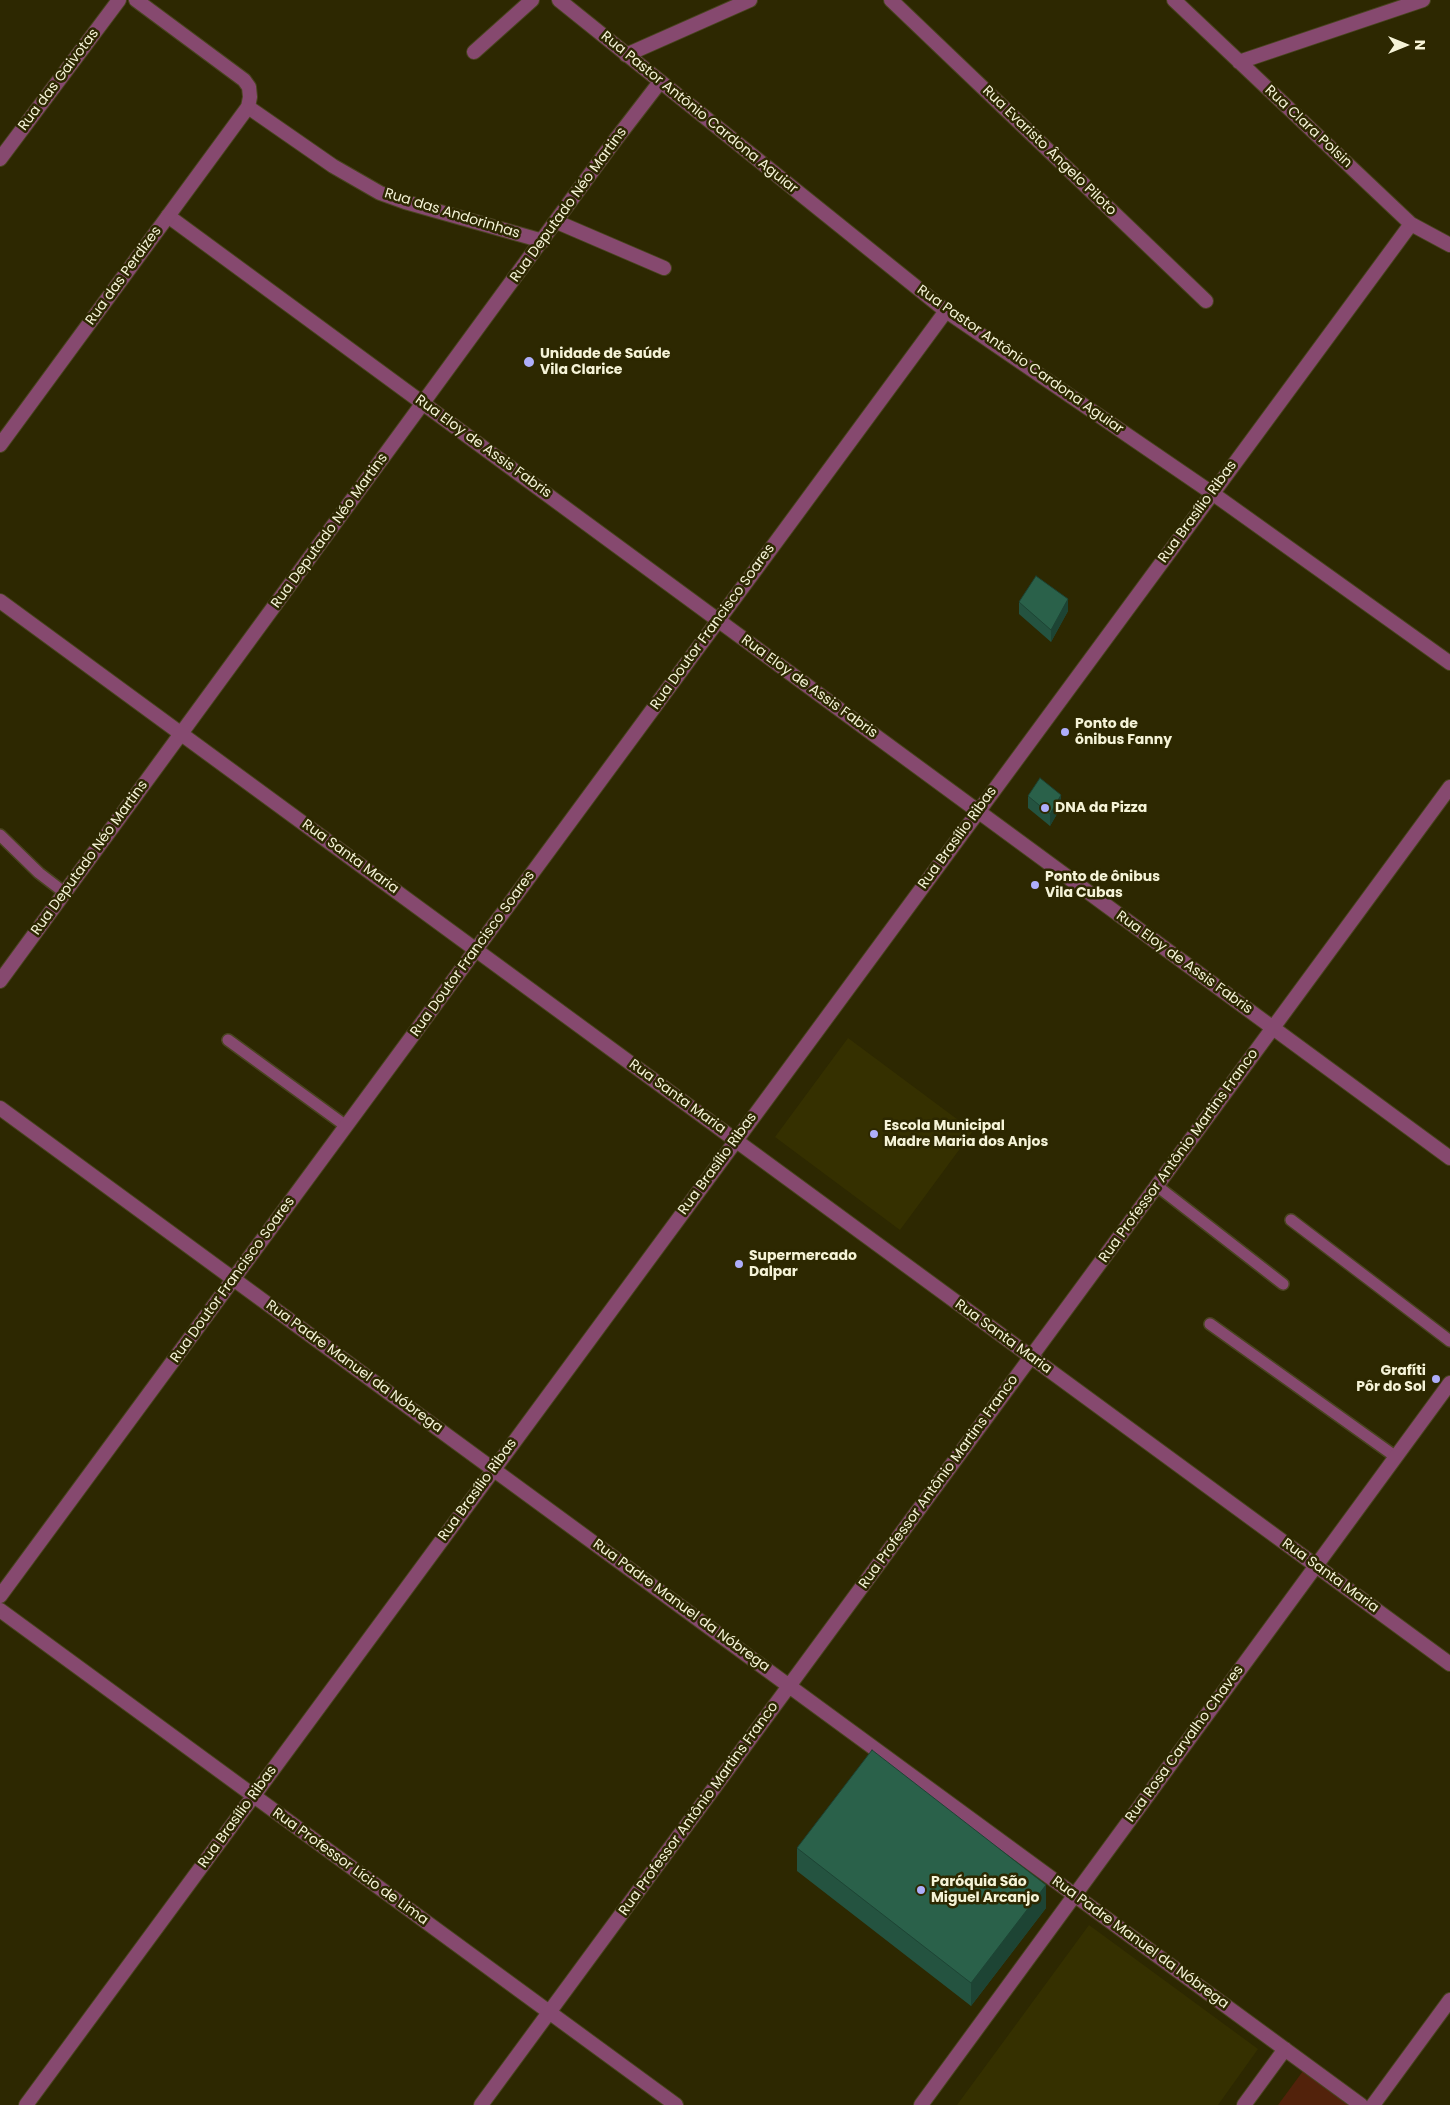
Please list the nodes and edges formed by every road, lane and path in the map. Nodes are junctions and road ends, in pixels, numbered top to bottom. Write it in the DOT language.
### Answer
graph roads {
  1 [pos="118,0"];
  2 [pos="136,0"];
  3 [pos="532,0"];
  4 [pos="559,0"];
  5 [pos="750,0"];
  6 [pos="891,0"];
  7 [pos="1174,0"];
  8 [pos="1423,0"];
  9 [pos="474,52"];
  10 [pos="626,55"];
  11 [pos="1239,62"];
  12 [pos="660,82"];
  13 [pos="248,107"];
  14 [pos="0,159"];
  15 [pos="168,216"];
  16 [pos="557,222"];
  17 [pos="1411,224"];
  18 [pos="543,240"];
  19 [pos="1450,244"];
  20 [pos="664,268"];
  21 [pos="1206,301"];
  22 [pos="946,311"];
  23 [pos="424,404"];
  24 [pos="0,445"];
  25 [pos="1212,493"];
  26 [pos="2,606"];
  27 [pos="718,620"];
  28 [pos="1450,663"];
  29 [pos="182,734"];
  30 [pos="1450,787"];
  31 [pos="978,812"];
  32 [pos="0,835"];
  33 [pos="64,893"];
  34 [pos="476,950"];
  35 [pos="0,981"];
  36 [pos="1273,1028"];
  37 [pos="228,1040"];
  38 [pos="0,1108"];
  39 [pos="346,1126"];
  40 [pos="736,1140"];
  41 [pos="1450,1158"];
  42 [pos="1157,1186"];
  43 [pos="1291,1220"];
  44 [pos="233,1279"];
  45 [pos="1283,1284"];
  46 [pos="1210,1324"];
  47 [pos="1450,1341"];
  48 [pos="1031,1357"];
  49 [pos="1450,1383"];
  50 [pos="1396,1457"];
  51 [pos="494,1469"];
  52 [pos="1316,1566"];
  53 [pos="0,1596"];
  54 [pos="0,1610"];
  55 [pos="1450,1664"];
  56 [pos="789,1686"];
  57 [pos="254,1796"];
  58 [pos="1075,1895"];
  59 [pos="1450,2000"];
  60 [pos="549,2013"];
  61 [pos="1285,2049"];
  62 [pos="26,2105"];
  63 [pos="481,2105"];
  64 [pos="676,2105"];
  65 [pos="921,2105"];
  66 [pos="1244,2105"];
  67 [pos="1361,2105"];
  68 [pos="1373,2105"];
  1 -- 14 [label="street, Rua das Gaivotas"];
  2 -- 13 [label="street"];
  3 -- 9 [label="street"];
  4 -- 10 [label="street, Rua Pastor Antônio Cardona Aguiar"];
  5 -- 10 [label="street"];
  6 -- 21 [label="street, Rua Evaristo Ângelo Piloto"];
  7 -- 11 [label="street, Rua Clara Polsin"];
  8 -- 11 [label="street"];
  10 -- 12 [label="street, Rua Pastor Antônio Cardona Aguiar"];
  11 -- 17 [label="street, Rua Clara Polsin"];
  12 -- 16 [label="street, Rua Deputado Néo Martins"];
  12 -- 22 [label="street, Rua Pastor Antônio Cardona Aguiar"];
  13 -- 15 [label="street, Rua das Perdizes"];
  13 -- 18 [label="street, Rua das Andorinhas"];
  15 -- 23 [label="street, Rua Eloy de Assis Fabris"];
  15 -- 24 [label="street, Rua das Perdizes"];
  16 -- 18 [label="street, Rua Deputado Néo Martins"];
  16 -- 20 [label="street"];
  17 -- 19 [label="street, Rua Clara Polsin"];
  17 -- 25 [label="street, Rua Brasílio Ribas"];
  18 -- 23 [label="street, Rua Deputado Néo Martins"];
  22 -- 25 [label="street, Rua Pastor Antônio Cardona Aguiar"];
  22 -- 27 [label="street, Rua Doutor Francisco Soares"];
  23 -- 27 [label="street, Rua Eloy de Assis Fabris"];
  23 -- 29 [label="street, Rua Deputado Néo Martins"];
  25 -- 28 [label="street, Rua Pastor Antônio Cardona Aguiar"];
  25 -- 31 [label="street, Rua Brasílio Ribas"];
  26 -- 29 [label="street, Rua Santa Maria"];
  27 -- 31 [label="street, Rua Eloy de Assis Fabris"];
  27 -- 34 [label="street, Rua Doutor Francisco Soares"];
  29 -- 33 [label="street, Rua Deputado Néo Martins"];
  29 -- 34 [label="street, Rua Santa Maria"];
  30 -- 36 [label="street, Rua Professor Antônio Martins Franco"];
  31 -- 36 [label="street, Rua Eloy de Assis Fabris"];
  31 -- 40 [label="street, Rua Brasílio Ribas"];
  32 -- 33 [label="lane"];
  33 -- 35 [label="street, Rua Deputado Néo Martins"];
  34 -- 39 [label="street, Rua Doutor Francisco Soares"];
  34 -- 40 [label="street, Rua Santa Maria"];
  36 -- 41 [label="street, Rua Eloy de Assis Fabris"];
  36 -- 42 [label="street, Rua Professor Antônio Martins Franco"];
  37 -- 39 [label="lane"];
  38 -- 44 [label="street, Rua Padre Manuel da Nóbrega"];
  39 -- 44 [label="street, Rua Doutor Francisco Soares"];
  40 -- 48 [label="street, Rua Santa Maria"];
  40 -- 51 [label="street, Rua Brasílio Ribas"];
  42 -- 45 [label="lane"];
  42 -- 48 [label="street, Rua Professor Antônio Martins Franco"];
  43 -- 47 [label="lane"];
  44 -- 51 [label="street, Rua Padre Manuel da Nóbrega"];
  44 -- 53 [label="street, Rua Doutor Francisco Soares"];
  46 -- 50 [label="lane"];
  48 -- 52 [label="street, Rua Santa Maria"];
  48 -- 56 [label="street, Rua Professor Antônio Martins Franco"];
  49 -- 50 [label="street, Rua Rosa Carvalho Chaves"];
  50 -- 52 [label="street, Rua Rosa Carvalho Chaves"];
  51 -- 56 [label="street, Rua Padre Manuel da Nóbrega"];
  51 -- 57 [label="street, Rua Brasílio Ribas"];
  52 -- 55 [label="street, Rua Santa Maria"];
  52 -- 58 [label="street, Rua Rosa Carvalho Chaves"];
  54 -- 57 [label="street, Rua Professor Lício de Lima"];
  56 -- 58 [label="street, Rua Padre Manuel da Nóbrega"];
  56 -- 60 [label="street, Rua Professor Antônio Martins Franco"];
  57 -- 60 [label="street, Rua Professor Lício de Lima"];
  57 -- 62 [label="street, Rua Brasílio Ribas"];
  58 -- 61 [label="street, Rua Padre Manuel da Nóbrega"];
  58 -- 65 [label="street, Rua Rosa Carvalho Chaves"];
  59 -- 68 [label="street"];
  60 -- 63 [label="street, Rua Professor Antônio Martins Franco"];
  60 -- 64 [label="street, Rua Professor Lício de Lima"];
  61 -- 66 [label="street"];
  61 -- 67 [label="street, Rua Padre Manuel da Nóbrega"];
}
